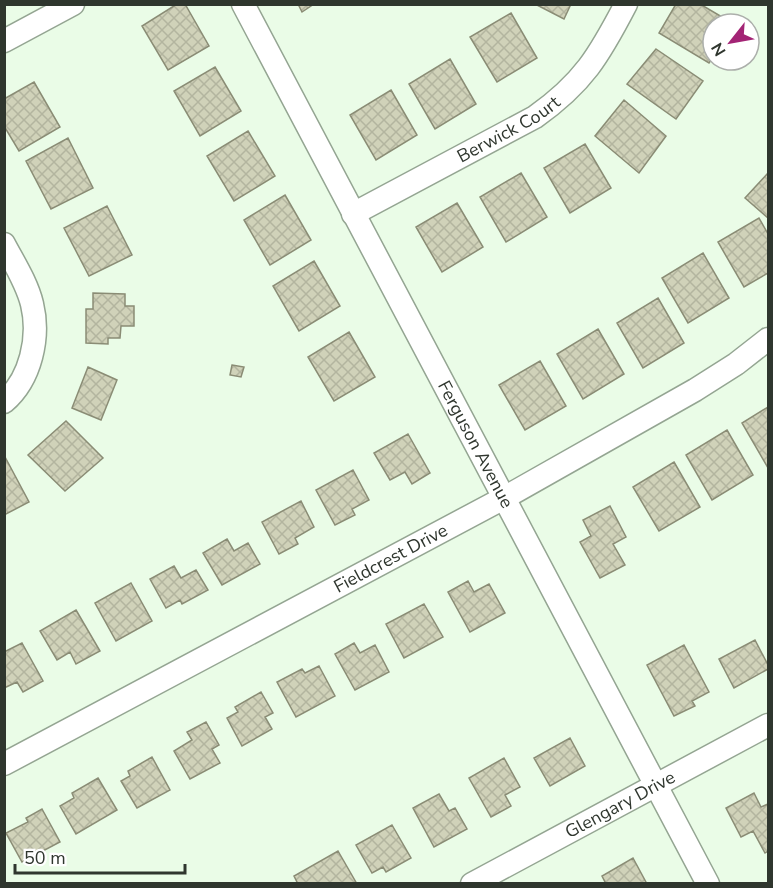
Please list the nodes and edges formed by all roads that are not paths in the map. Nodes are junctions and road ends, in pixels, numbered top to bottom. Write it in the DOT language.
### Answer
graph roads {
  1 [pos="73,4"];
  2 [pos="243,4"];
  3 [pos="626,4"];
  4 [pos="4,41"];
  5 [pos="353,214"];
  6 [pos="4,244"];
  7 [pos="768,339"];
  8 [pos="4,402"];
  9 [pos="504,498"];
  10 [pos="768,725"];
  11 [pos="4,764"];
  12 [pos="656,786"];
  13 [pos="472,884"];
  14 [pos="708,884"];
  1 -- 4 [label="street"];
  2 -- 5 [label="street, Ferguson Avenue"];
  3 -- 5 [label="street, Berwick Court"];
  5 -- 9 [label="street, Ferguson Avenue"];
  6 -- 8 [label="street"];
  7 -- 9 [label="street, Fieldcrest Drive"];
  9 -- 11 [label="street, Fieldcrest Drive"];
  9 -- 12 [label="street, Ferguson Avenue"];
  10 -- 12 [label="street, Glengary Drive"];
  12 -- 13 [label="street, Glengary Drive"];
  12 -- 14 [label="street, Ferguson Avenue"];
}
